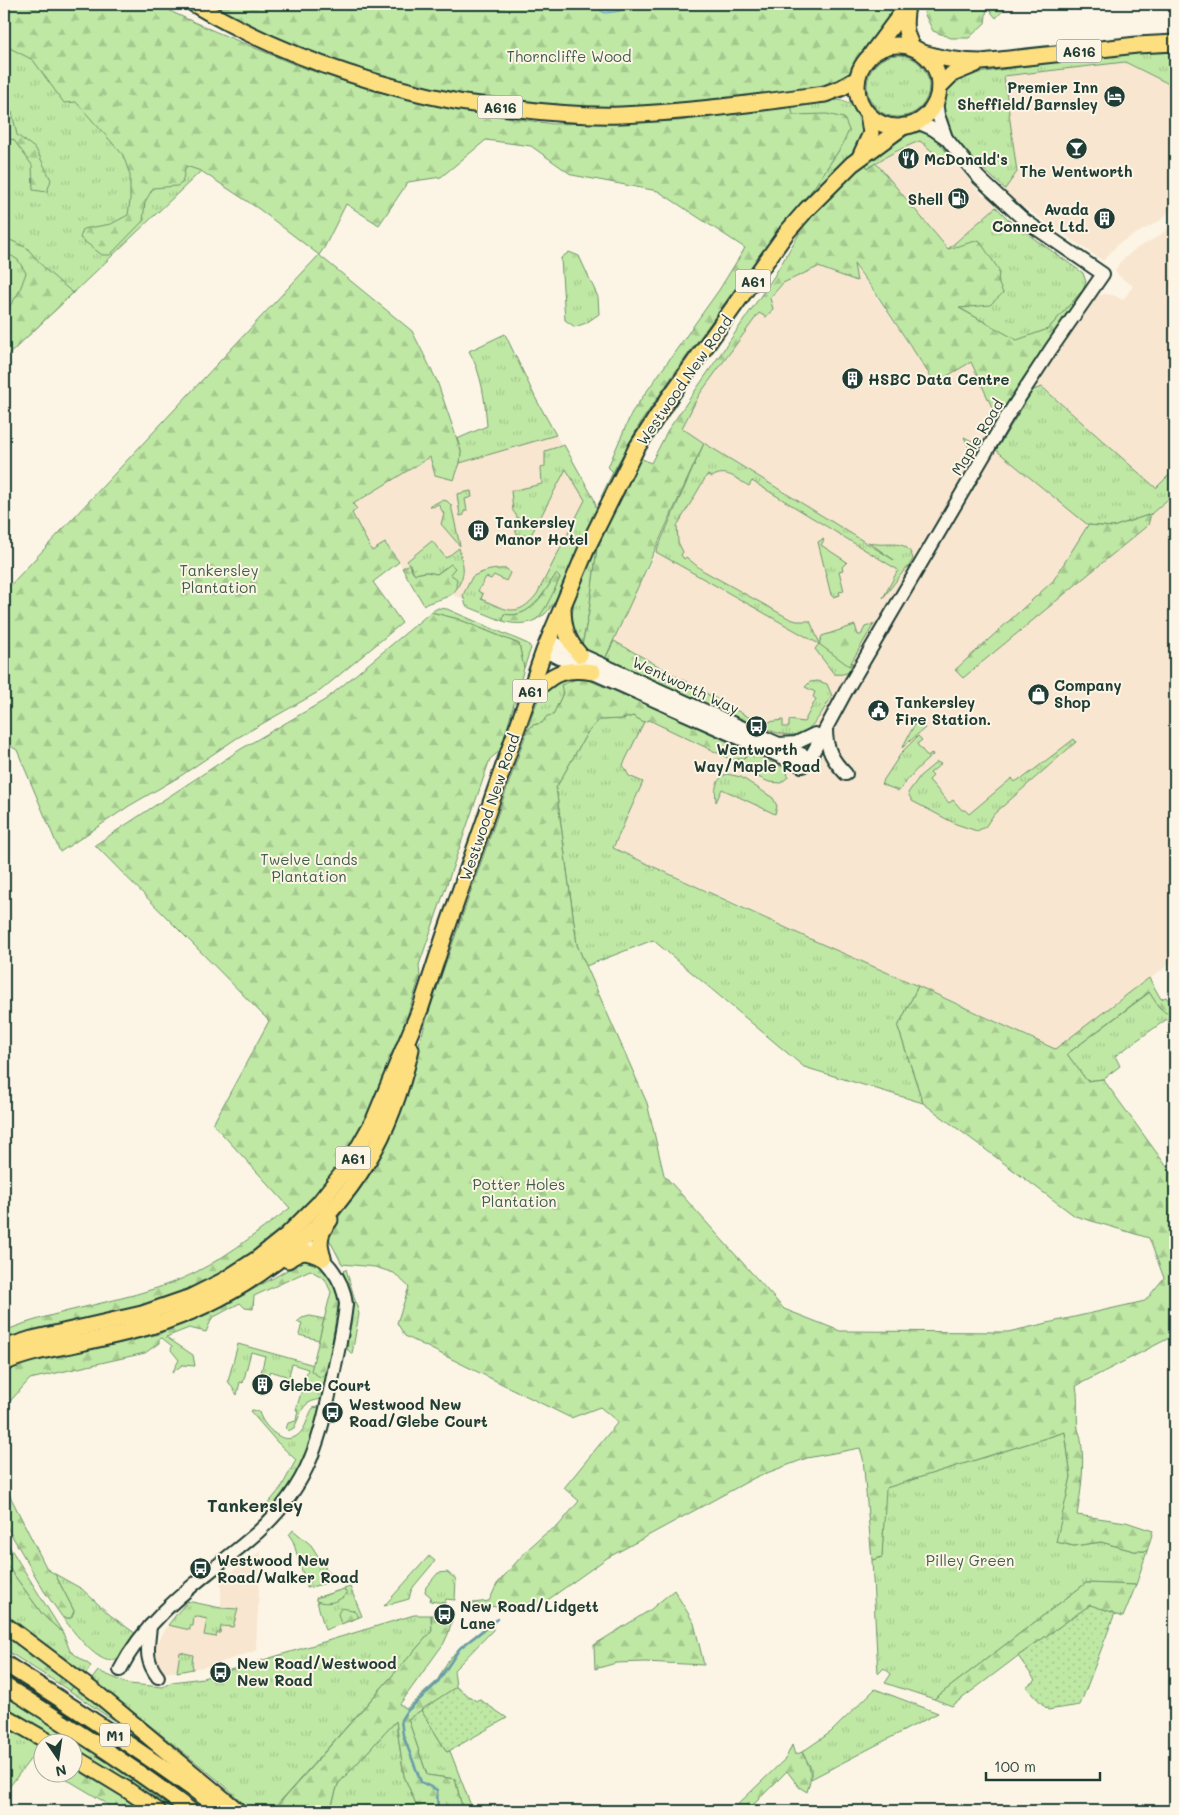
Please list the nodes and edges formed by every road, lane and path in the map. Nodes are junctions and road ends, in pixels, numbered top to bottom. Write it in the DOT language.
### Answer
graph roads {
  1 [pos="194,4"];
  2 [pos="907,5"];
  3 [pos="1175,43"];
  4 [pos="917,50"];
  5 [pos="870,56"];
  6 [pos="982,62"];
  7 [pos="857,79"];
  8 [pos="825,94"];
  9 [pos="937,94"];
  10 [pos="864,109"];
  11 [pos="910,124"];
  12 [pos="946,138"];
  13 [pos="860,157"];
  14 [pos="562,606"];
  15 [pos="546,646"];
  16 [pos="580,655"];
  17 [pos="593,672"];
  18 [pos="527,697"];
  19 [pos="826,725"];
  20 [pos="815,734"];
  21 [pos="776,744"];
  22 [pos="805,760"];
  23 [pos="846,774"];
  24 [pos="421,1007"];
  25 [pos="350,1185"];
  26 [pos="300,1224"];
  27 [pos="302,1240"];
  28 [pos="323,1258"];
  29 [pos="242,1277"];
  30 [pos="4,1348"];
  31 [pos="4,1363"];
  32 [pos="4,1624"];
  33 [pos="150,1626"];
  34 [pos="4,1663"];
  35 [pos="120,1670"];
  36 [pos="158,1677"];
  37 [pos="4,1685"];
  38 [pos="4,1716"];
  39 [pos="32,1732"];
  40 [pos="82,1762"];
  41 [pos="158,1811"];
  42 [pos="190,1811"];
  43 [pos="224,1811"];
  44 [pos="238,1811"];
  1 -- 8 [label="highway, A616"];
  2 -- 4 [label="highway"];
  2 -- 5 [label="highway"];
  3 -- 6 [label="highway, A616"];
  4 -- 5 [label="highway"];
  4 -- 6 [label="highway, A616"];
  4 -- 9 [label="highway"];
  5 -- 7 [label="highway"];
  6 -- 9 [label="highway, A616"];
  7 -- 8 [label="highway, A616"];
  7 -- 10 [label="highway"];
  8 -- 10 [label="highway, A616"];
  9 -- 11 [label="highway"];
  9 -- 12 [label="street, Maple Road"];
  10 -- 11 [label="highway"];
  10 -- 13 [label="highway, Westwood New Road / A61"];
  11 -- 12 [label="street, Maple Road"];
  11 -- 13 [label="highway, Westwood New Road / A61"];
  12 -- 19 [label="street, Maple Road"];
  13 -- 14 [label="highway, Westwood New Road / A61"];
  14 -- 15 [label="highway, Westwood New Road / A61"];
  14 -- 16 [label="highway"];
  15 -- 16 [label="street, Wentworth Way"];
  15 -- 17 [label="street, Wentworth Way"];
  15 -- 18 [label="highway, Westwood New Road / A61"];
  16 -- 21 [label="street, Wentworth Way"];
  17 -- 18 [label="highway"];
  17 -- 22 [label="street, Wentworth Way"];
  18 -- 24 [label="highway, Westwood New Road / A61"];
  19 -- 20 [label="street, Maple Road"];
  19 -- 22 [label="street, Maple Road"];
  19 -- 23 [label="street"];
  20 -- 21 [label="street"];
  20 -- 22 [label="street, Maple Road"];
  21 -- 22 [label="street, Wentworth Way"];
  24 -- 25 [label="highway, Westwood New Road / A61"];
  24 -- 26 [label="highway, Westwood New Road / A61"];
  25 -- 27 [label="highway, Westwood New Road / A61"];
  25 -- 28 [label="highway"];
  26 -- 27 [label="highway"];
  26 -- 29 [label="highway, Westwood New Road / A61"];
  27 -- 28 [label="street"];
  27 -- 29 [label="highway"];
  28 -- 29 [label="highway"];
  28 -- 33 [label="street"];
  29 -- 30 [label="highway, Westwood New Road / A61"];
  29 -- 31 [label="highway, Westwood New Road / A61"];
  32 -- 44 [label="highway"];
  33 -- 35 [label="street"];
  33 -- 36 [label="street"];
  34 -- 43 [label="highway, M1"];
  37 -- 42 [label="highway, M1"];
  38 -- 39 [label="highway"];
  40 -- 41 [label="highway"];
}
